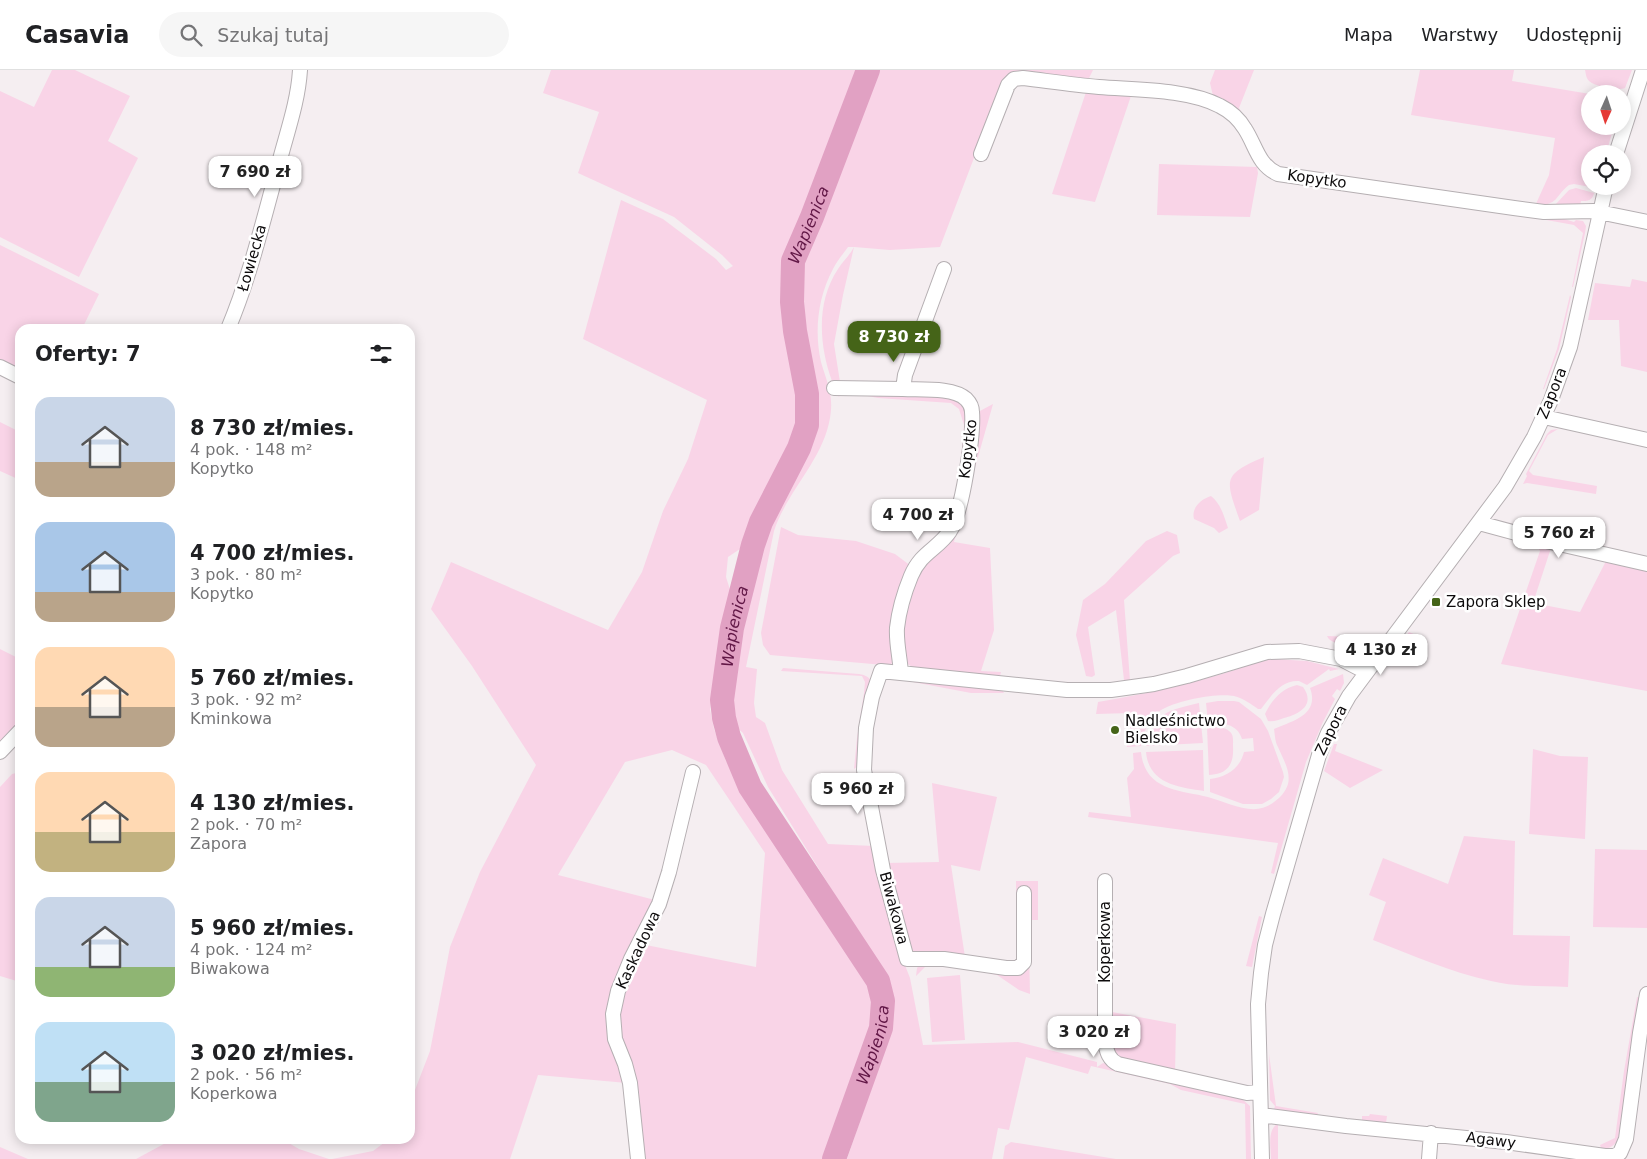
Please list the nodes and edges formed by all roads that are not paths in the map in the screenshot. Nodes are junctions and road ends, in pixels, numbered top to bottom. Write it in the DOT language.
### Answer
graph roads {
  1 [pos="300,70"];
  2 [pos="1643,70"];
  3 [pos="1619,145"];
  4 [pos="980,154"];
  5 [pos="1604,195"];
  6 [pos="1600,212"];
  7 [pos="1647,222"];
  8 [pos="944,269"];
  9 [pos="230,324"];
  10 [pos="0,367"];
  11 [pos="15,374"];
  12 [pos="834,388"];
  13 [pos="903,389"];
  14 [pos="1544,417"];
  15 [pos="1647,440"];
  16 [pos="1480,523"];
  17 [pos="1647,564"];
  18 [pos="1366,672"];
  19 [pos="901,673"];
  20 [pos="15,736"];
  21 [pos="0,752"];
  22 [pos="693,772"];
  23 [pos="1105,881"];
  24 [pos="1024,893"];
  25 [pos="1647,994"];
  26 [pos="1260,1092"];
  27 [pos="1260,1115"];
  28 [pos="1431,1133"];
  29 [pos="1614,1158"];
  30 [pos="638,1159"];
  31 [pos="1262,1159"];
  32 [pos="1429,1159"];
  1 -- 9 [label="street, Łowiecka"];
  2 -- 3 [label="street"];
  4 -- 6 [label="street, Kopytko"];
  5 -- 6 [label="street, Zapora"];
  6 -- 7 [label="street, Kopytko"];
  6 -- 14 [label="street, Zapora"];
  8 -- 13 [label="street"];
  10 -- 11 [label="street"];
  12 -- 13 [label="street, Kopytko"];
  13 -- 19 [label="street, Kopytko"];
  14 -- 15 [label="street"];
  14 -- 16 [label="street, Zapora"];
  16 -- 17 [label="street"];
  16 -- 18 [label="street, Zapora"];
  18 -- 19 [label="street"];
  18 -- 26 [label="street, Zapora"];
  19 -- 24 [label="street, Biwakowa"];
  20 -- 21 [label="street"];
  22 -- 30 [label="street, Kaskadowa"];
  23 -- 26 [label="street, Koperkowa"];
  25 -- 29 [label="street, Agawy"];
  26 -- 27 [label="street, Zapora"];
  27 -- 28 [label="street, Agawy"];
  27 -- 31 [label="street, Zapora"];
  28 -- 29 [label="street, Agawy"];
  28 -- 32 [label="street"];
}
